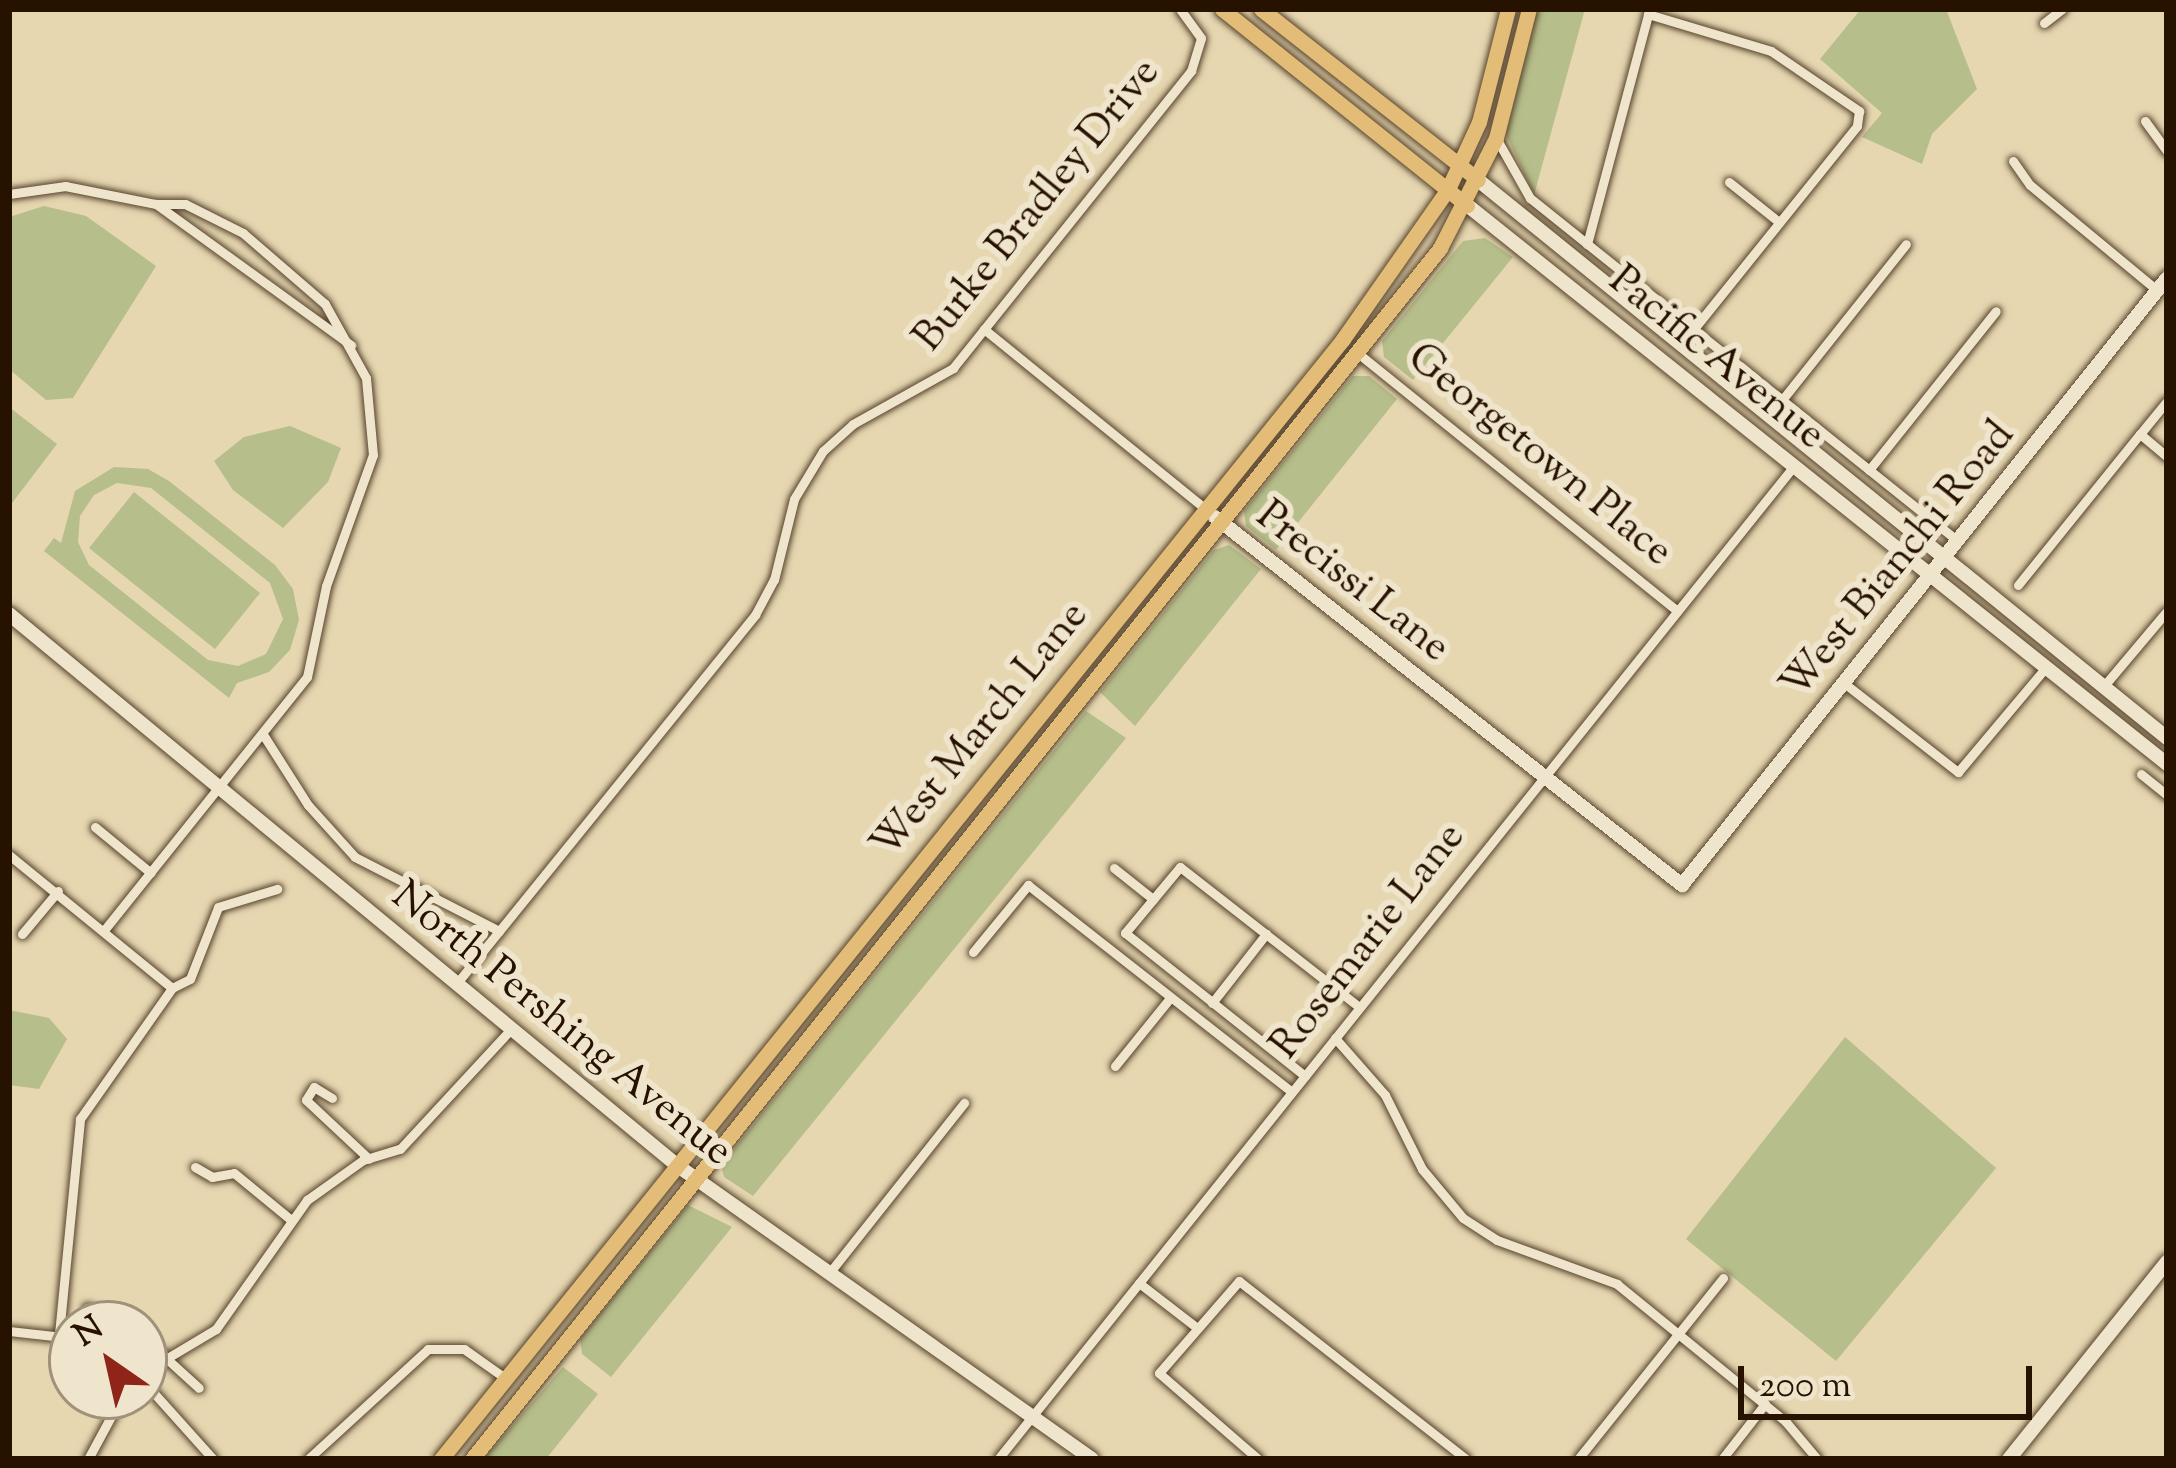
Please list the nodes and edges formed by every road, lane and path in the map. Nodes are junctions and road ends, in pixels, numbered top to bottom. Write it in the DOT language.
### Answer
graph roads {
  1 [pos="1180,9"];
  2 [pos="1222,9"];
  3 [pos="1261,9"];
  4 [pos="1508,9"];
  5 [pos="1529,9"];
  6 [pos="2062,9"];
  7 [pos="1648,12"];
  8 [pos="2044,23"];
  9 [pos="2145,121"];
  10 [pos="1496,138"];
  11 [pos="2167,151"];
  12 [pos="2013,161"];
  13 [pos="1459,166"];
  14 [pos="1478,180"];
  15 [pos="1729,182"];
  16 [pos="1448,189"];
  17 [pos="9,194"];
  18 [pos="156,204"];
  19 [pos="1467,205"];
  20 [pos="1779,222"];
  21 [pos="1587,244"];
  22 [pos="1906,244"];
  23 [pos="2162,284"];
  24 [pos="1996,311"];
  25 [pos="984,329"];
  26 [pos="1694,329"];
  27 [pos="351,345"];
  28 [pos="1359,354"];
  29 [pos="1782,400"];
  30 [pos="2167,401"];
  31 [pos="2140,434"];
  32 [pos="2167,457"];
  33 [pos="1793,467"];
  34 [pos="1869,470"];
  35 [pos="1844,480"];
  36 [pos="1207,510"];
  37 [pos="1224,524"];
  38 [pos="1958,541"];
  39 [pos="1942,561"];
  40 [pos="1930,576"];
  41 [pos="2018,585"];
  42 [pos="1677,611"];
  43 [pos="2167,611"];
  44 [pos="9,614"];
  45 [pos="2046,667"];
  46 [pos="1844,683"];
  47 [pos="2103,687"];
  48 [pos="264,736"];
  49 [pos="2167,738"];
  50 [pos="2167,764"];
  51 [pos="1544,775"];
  52 [pos="2141,775"];
  53 [pos="220,788"];
  54 [pos="2167,795"];
  55 [pos="95,827"];
  56 [pos="9,854"];
  57 [pos="1114,868"];
  58 [pos="151,873"];
  59 [pos="1682,885"];
  60 [pos="277,889"];
  61 [pos="58,891"];
  62 [pos="1153,899"];
  63 [pos="105,929"];
  64 [pos="500,932"];
  65 [pos="22,934"];
  66 [pos="1266,934"];
  67 [pos="973,952"];
  68 [pos="457,983"];
  69 [pos="172,988"];
  70 [pos="1170,998"];
  71 [pos="1212,1003"];
  72 [pos="1358,1007"];
  73 [pos="511,1029"];
  74 [pos="1335,1038"];
  75 [pos="1115,1066"];
  76 [pos="1305,1076"];
  77 [pos="1292,1092"];
  78 [pos="332,1098"];
  79 [pos="964,1103"];
  80 [pos="369,1159"];
  81 [pos="678,1166"];
  82 [pos="195,1167"];
  83 [pos="697,1181"];
  84 [pos="290,1219"];
  85 [pos="2167,1262"];
  86 [pos="830,1272"];
  87 [pos="1724,1278"];
  88 [pos="1139,1283"];
  89 [pos="61,1300"];
  90 [pos="1196,1327"];
  91 [pos="9,1331"];
  92 [pos="1681,1332"];
  93 [pos="48,1333"];
  94 [pos="168,1359"];
  95 [pos="168,1363"];
  96 [pos="505,1378"];
  97 [pos="199,1388"];
  98 [pos="1765,1404"];
  99 [pos="168,1409"];
  100 [pos="1035,1413"];
  101 [pos="109,1420"];
  102 [pos="88,1459"];
  103 [pos="213,1459"];
  104 [pos="308,1459"];
  105 [pos="441,1459"];
  106 [pos="472,1459"];
  107 [pos="998,1459"];
  108 [pos="1092,1459"];
  109 [pos="1258,1459"];
  110 [pos="1466,1459"];
  111 [pos="1578,1459"];
  112 [pos="1722,1459"];
  113 [pos="1817,1459"];
  114 [pos="2009,1459"];
  1 -- 25 [label="street, Burke Bradley Drive"];
  2 -- 16 [label="main road, Pacific Avenue"];
  3 -- 13 [label="main road"];
  4 -- 13 [label="main road, West March Lane"];
  5 -- 10 [label="main road, West March Lane"];
  6 -- 8 [label="street"];
  7 -- 20 [label="street"];
  7 -- 21 [label="street"];
  9 -- 11 [label="street"];
  10 -- 14 [label="main road, West March Lane"];
  10 -- 21 [label="street, Pacific Avenue"];
  12 -- 23 [label="street"];
  13 -- 14 [label="main road"];
  13 -- 16 [label="main road, West March Lane"];
  14 -- 19 [label="main road, West March Lane"];
  14 -- 35 [label="main road"];
  15 -- 20 [label="street"];
  16 -- 19 [label="main road, Pacific Avenue"];
  16 -- 36 [label="main road, West March Lane"];
  17 -- 18 [label="street"];
  18 -- 27 [label="street"];
  18 -- 27 [label="street"];
  19 -- 28 [label="main road, West March Lane"];
  19 -- 33 [label="main road, Pacific Avenue"];
  20 -- 26 [label="street"];
  21 -- 26 [label="street, Pacific Avenue"];
  22 -- 29 [label="street"];
  23 -- 38 [label="main road, West Bianchi Road"];
  24 -- 34 [label="street"];
  25 -- 36 [label="street, Precissi Lane"];
  25 -- 64 [label="street, Burke Bradley Drive"];
  26 -- 29 [label="street, Pacific Avenue"];
  27 -- 48 [label="street"];
  28 -- 37 [label="main road, West March Lane"];
  28 -- 42 [label="street, Georgetown Place"];
  29 -- 34 [label="street, Pacific Avenue"];
  30 -- 31 [label="street"];
  31 -- 32 [label="street"];
  31 -- 41 [label="street"];
  33 -- 35 [label="main road"];
  33 -- 40 [label="main road, Pacific Avenue"];
  33 -- 42 [label="street, Rosemarie Lane"];
  34 -- 38 [label="street, Pacific Avenue"];
  35 -- 39 [label="main road"];
  36 -- 37 [label="main road, Precissi Lane"];
  36 -- 81 [label="main road, West March Lane"];
  37 -- 51 [label="main road, Precissi Lane"];
  37 -- 83 [label="main road, West March Lane"];
  38 -- 39 [label="main road, West Bianchi Road"];
  39 -- 40 [label="main road, West Bianchi Road"];
  39 -- 47 [label="main road"];
  40 -- 45 [label="main road, Pacific Avenue"];
  40 -- 46 [label="main road, West Bianchi Road"];
  42 -- 51 [label="street, Rosemarie Lane"];
  43 -- 47 [label="street"];
  44 -- 53 [label="main road, North Pershing Avenue"];
  45 -- 46 [label="street"];
  45 -- 47 [label="main road"];
  45 -- 50 [label="main road, Pacific Avenue"];
  46 -- 59 [label="main road, West Bianchi Road"];
  47 -- 49 [label="main road"];
  48 -- 53 [label="street"];
  48 -- 64 [label="street"];
  51 -- 59 [label="main road, Precissi Lane"];
  51 -- 72 [label="street, Rosemarie Lane"];
  52 -- 54 [label="street"];
  53 -- 58 [label="street"];
  53 -- 68 [label="main road, North Pershing Avenue"];
  55 -- 58 [label="street"];
  56 -- 61 [label="street"];
  57 -- 62 [label="street"];
  58 -- 63 [label="street"];
  60 -- 69 [label="street"];
  61 -- 63 [label="street"];
  61 -- 65 [label="street"];
  62 -- 66 [label="street"];
  62 -- 71 [label="street"];
  63 -- 69 [label="street"];
  64 -- 68 [label="street, Burke Bradley Drive"];
  66 -- 71 [label="street"];
  66 -- 72 [label="street"];
  67 -- 70 [label="street"];
  68 -- 73 [label="main road, North Pershing Avenue"];
  69 -- 89 [label="street"];
  70 -- 75 [label="street"];
  70 -- 77 [label="street"];
  71 -- 76 [label="street"];
  72 -- 74 [label="street, Rosemarie Lane"];
  73 -- 80 [label="street"];
  73 -- 81 [label="main road, North Pershing Avenue"];
  74 -- 76 [label="street, Rosemarie Lane"];
  74 -- 92 [label="street"];
  76 -- 77 [label="street, Rosemarie Lane"];
  77 -- 88 [label="street, Rosemarie Lane"];
  78 -- 80 [label="street"];
  79 -- 86 [label="street"];
  80 -- 84 [label="street"];
  81 -- 83 [label="main road, North Pershing Avenue"];
  81 -- 96 [label="main road, West March Lane"];
  82 -- 84 [label="street"];
  83 -- 86 [label="main road, North Pershing Avenue"];
  83 -- 106 [label="main road, West March Lane"];
  84 -- 94 [label="street"];
  85 -- 114 [label="main road"];
  86 -- 100 [label="main road, North Pershing Avenue"];
  87 -- 92 [label="street"];
  88 -- 90 [label="street"];
  88 -- 100 [label="street, Rosemarie Lane"];
  90 -- 109 [label="street"];
  90 -- 110 [label="street"];
  91 -- 93 [label="street"];
  92 -- 98 [label="street"];
  92 -- 111 [label="street"];
  95 -- 97 [label="street"];
  96 -- 104 [label="street"];
  96 -- 105 [label="main road, West March Lane"];
  98 -- 112 [label="street"];
  98 -- 113 [label="street"];
  99 -- 103 [label="street"];
  100 -- 107 [label="street, Rosemarie Lane"];
  100 -- 108 [label="main road, North Pershing Avenue"];
  101 -- 102 [label="street"];
}
